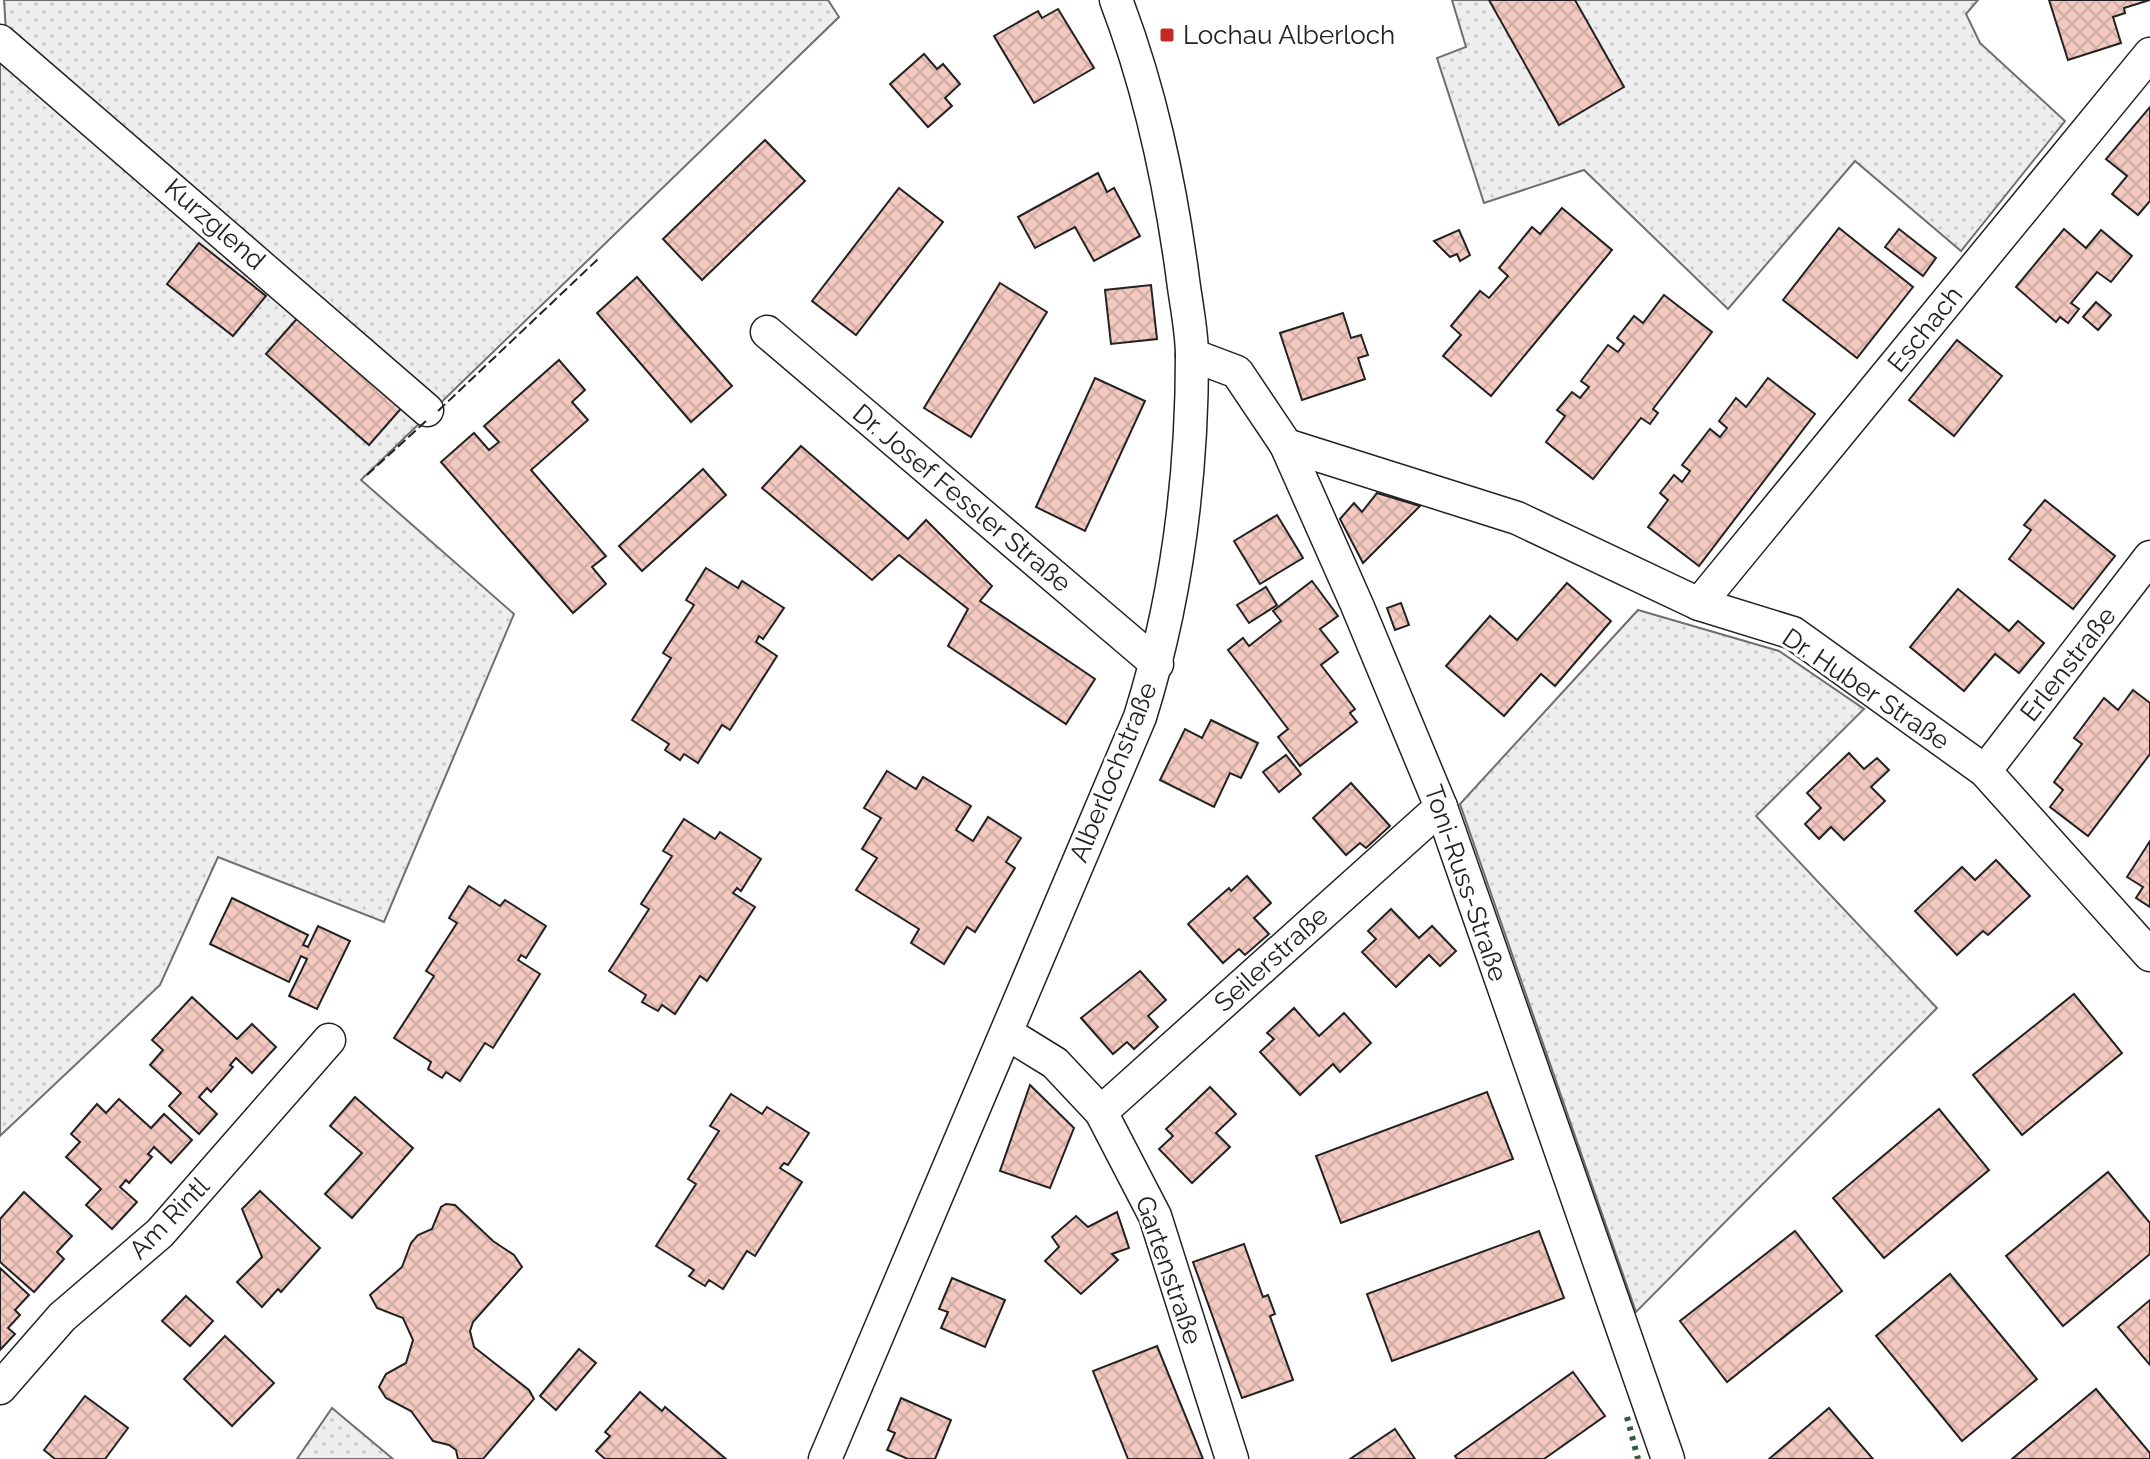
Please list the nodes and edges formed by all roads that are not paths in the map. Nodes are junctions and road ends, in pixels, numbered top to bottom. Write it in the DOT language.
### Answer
graph roads {
  1 [pos="1116,0"];
  2 [pos="0,41"];
  3 [pos="2150,54"];
  4 [pos="767,332"];
  5 [pos="1192,355"];
  6 [pos="427,410"];
  7 [pos="1286,445"];
  8 [pos="2150,557"];
  9 [pos="1699,604"];
  10 [pos="1157,664"];
  11 [pos="1985,771"];
  12 [pos="1441,807"];
  13 [pos="2150,955"];
  14 [pos="1008,1034"];
  15 [pos="329,1040"];
  16 [pos="1101,1112"];
  17 [pos="0,1388"];
  18 [pos="825,1459"];
  19 [pos="1232,1459"];
  20 [pos="1668,1459"];
  1 -- 5 [label="street, Alberlochstraße"];
  2 -- 6 [label="street, Kurzglend"];
  3 -- 9 [label="street, Eschach"];
  4 -- 10 [label="street, Dr. Josef Fessler Straße"];
  5 -- 7 [label="street, Toni-Russ-Straße"];
  5 -- 10 [label="street, Alberlochstraße"];
  7 -- 9 [label="street, Dr. Huber Straße"];
  7 -- 12 [label="street, Toni-Russ-Straße"];
  8 -- 11 [label="street, Erlenstraße"];
  9 -- 11 [label="street, Dr. Huber Straße"];
  10 -- 14 [label="street, Alberlochstraße"];
  11 -- 13 [label="street, Dr. Huber Straße"];
  12 -- 16 [label="street, Seilerstraße"];
  12 -- 20 [label="street, Toni-Russ-Straße"];
  14 -- 16 [label="street, Gartenstraße"];
  14 -- 18 [label="street, Alberlochstraße"];
  15 -- 17 [label="street, Am Rintl"];
  16 -- 19 [label="street, Gartenstraße"];
}
